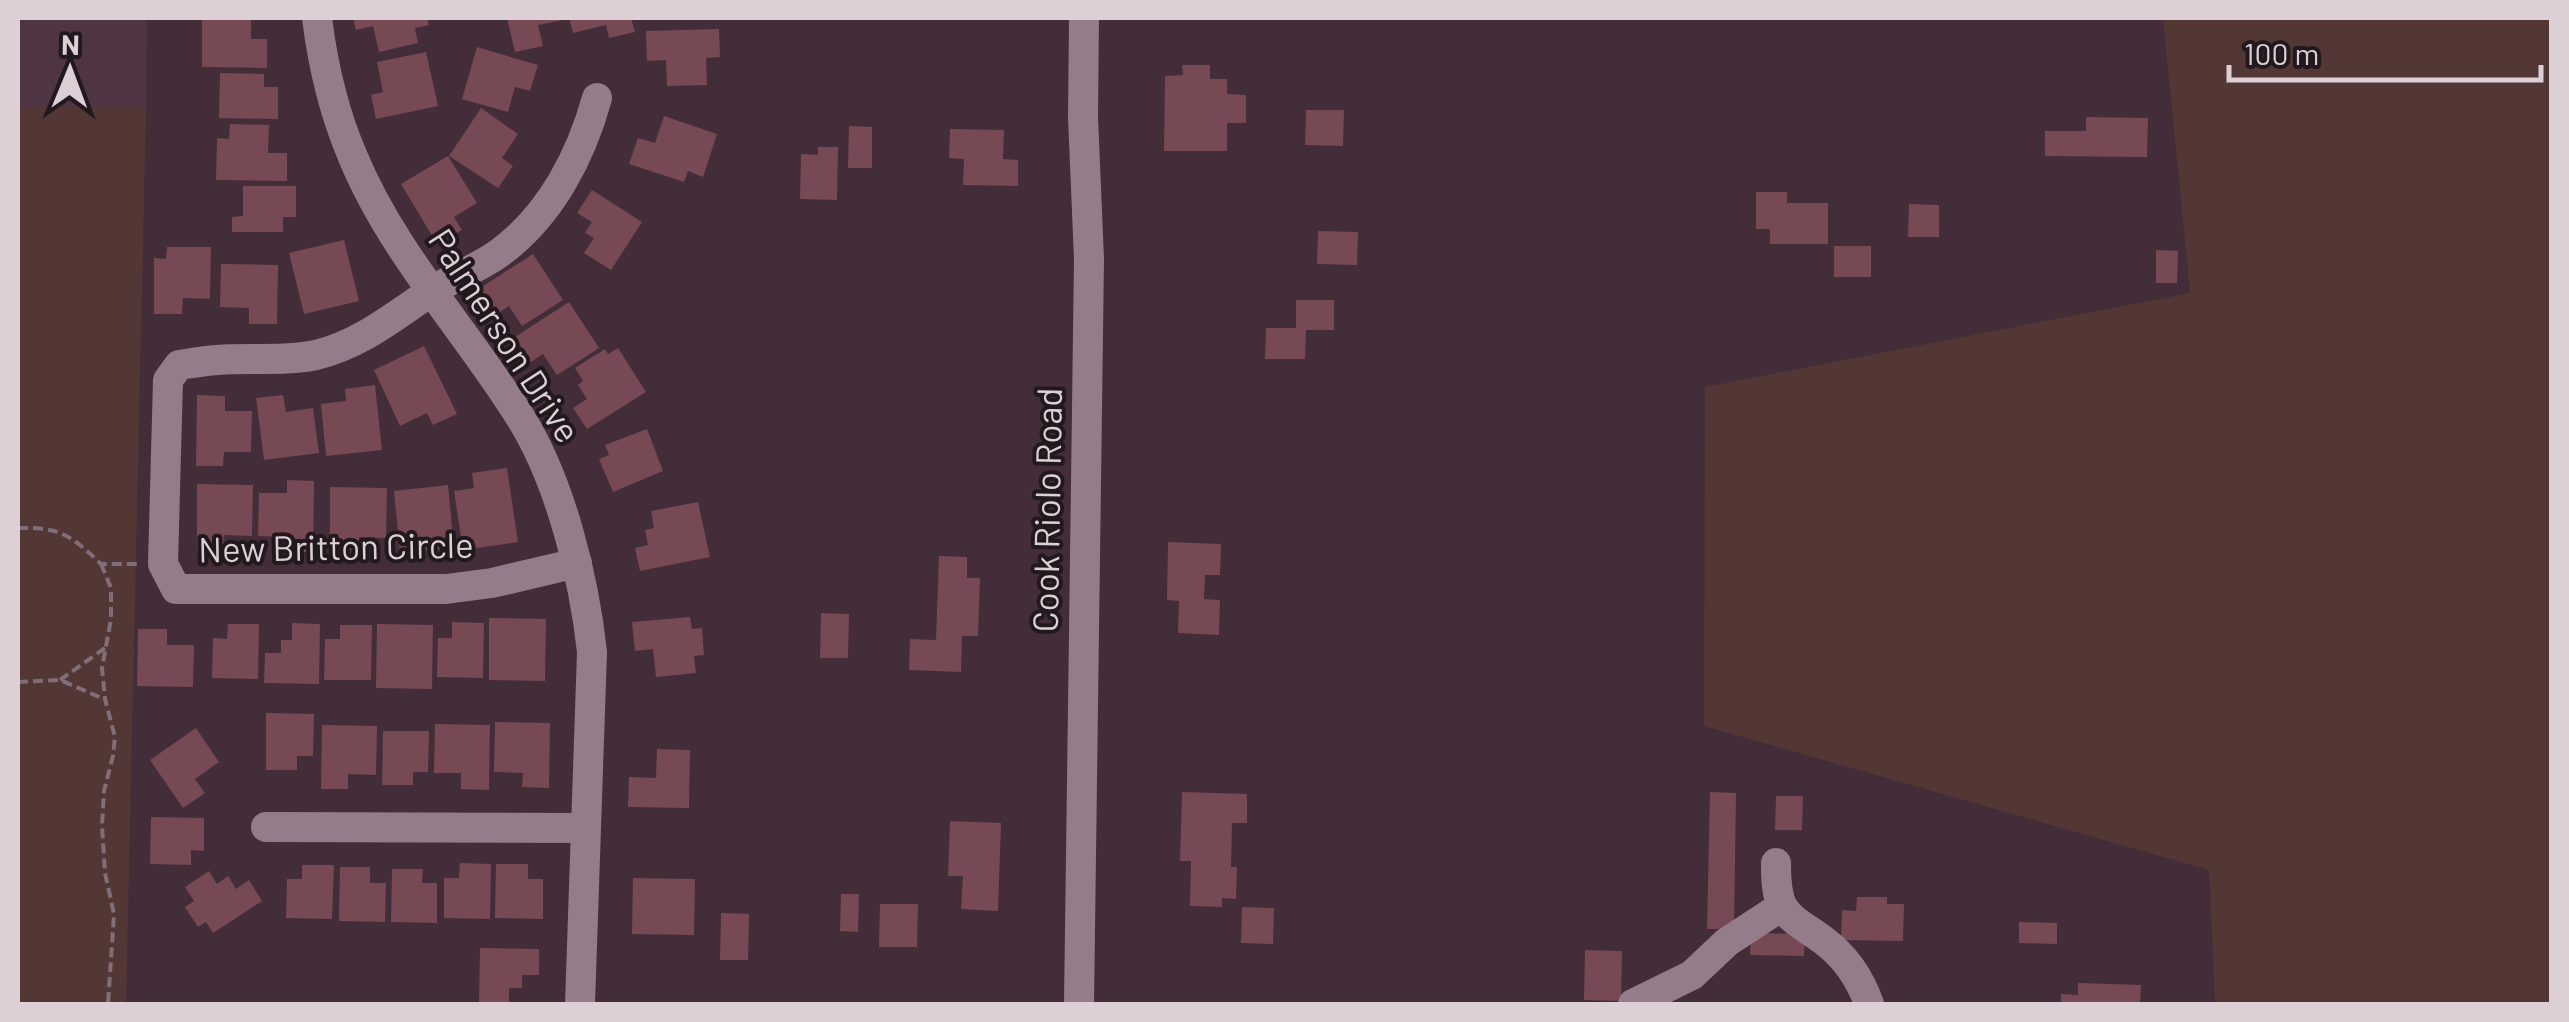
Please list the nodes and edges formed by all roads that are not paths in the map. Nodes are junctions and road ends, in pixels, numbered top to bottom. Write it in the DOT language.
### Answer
graph roads {
  1 [pos="318,18"];
  2 [pos="1084,18"];
  3 [pos="597,98"];
  4 [pos="432,290"];
  5 [pos="577,564"];
  6 [pos="266,827"];
  7 [pos="585,828"];
  8 [pos="1776,863"];
  9 [pos="1782,906"];
  10 [pos="580,1004"];
  11 [pos="1079,1004"];
  12 [pos="1634,1004"];
  13 [pos="1868,1004"];
  1 -- 4 [label="street, Palmerson Drive"];
  2 -- 11 [label="street, Cook Riolo Road"];
  3 -- 4 [label="street, New Britton Circle"];
  4 -- 5 [label="street, Palmerson Drive"];
  4 -- 5 [label="street, New Britton Circle"];
  5 -- 7 [label="street, Palmerson Drive"];
  6 -- 7 [label="street"];
  7 -- 10 [label="street, Palmerson Drive"];
  8 -- 9 [label="street"];
  9 -- 12 [label="street"];
  9 -- 13 [label="street"];
}
